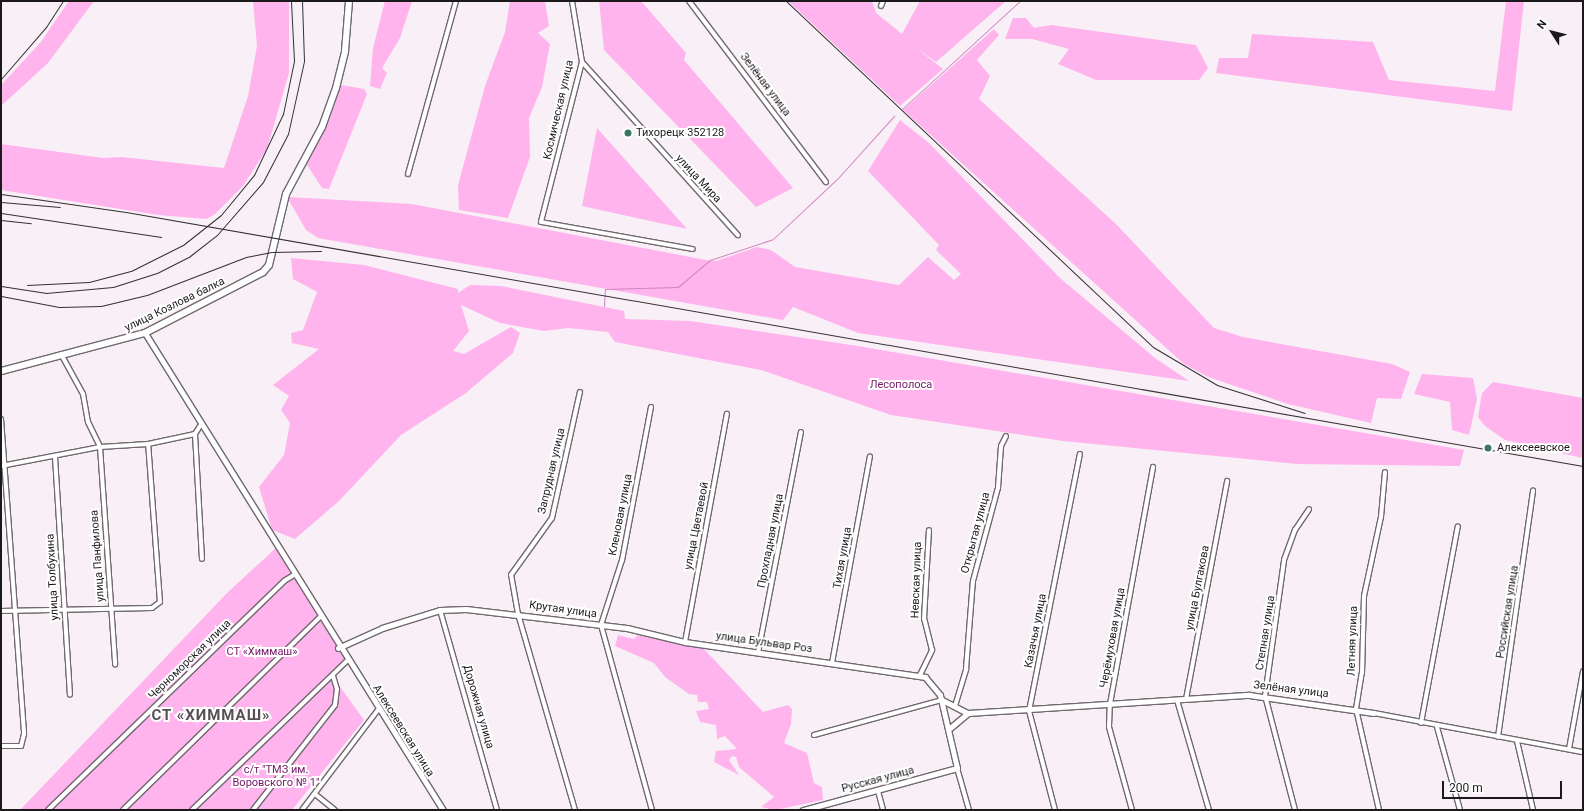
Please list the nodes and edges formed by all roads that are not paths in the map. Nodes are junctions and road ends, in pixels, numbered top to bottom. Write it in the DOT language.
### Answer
graph roads {
  1 [pos="349,1"];
  2 [pos="456,1"];
  3 [pos="572,1"];
  4 [pos="688,1"];
  5 [pos="883,1"];
  6 [pos="881,6"];
  7 [pos="582,62"];
  8 [pos="408,174"];
  9 [pos="826,182"];
  10 [pos="738,235"];
  11 [pos="693,249"];
  12 [pos="144,333"];
  13 [pos="60,353"];
  14 [pos="1,371"];
  15 [pos="580,392"];
  16 [pos="651,407"];
  17 [pos="727,414"];
  18 [pos="1,419"];
  19 [pos="200,426"];
  20 [pos="801,432"];
  21 [pos="195,434"];
  22 [pos="1006,436"];
  23 [pos="148,444"];
  24 [pos="100,447"];
  25 [pos="1080,454"];
  26 [pos="870,456"];
  27 [pos="55,457"];
  28 [pos="3,466"];
  29 [pos="1154,467"];
  30 [pos="1385,472"];
  31 [pos="1227,481"];
  32 [pos="1533,490"];
  33 [pos="1309,509"];
  34 [pos="1458,526"];
  35 [pos="929,530"];
  36 [pos="202,559"];
  37 [pos="294,576"];
  38 [pos="111,609"];
  39 [pos="440,610"];
  40 [pos="1,611"];
  41 [pos="16,611"];
  42 [pos="64,611"];
  43 [pos="518,614"];
  44 [pos="320,617"];
  45 [pos="601,625"];
  46 [pos="685,642"];
  47 [pos="338,648"];
  48 [pos="758,653"];
  49 [pos="347,661"];
  50 [pos="832,663"];
  51 [pos="115,664"];
  52 [pos="1583,671"];
  53 [pos="333,676"];
  54 [pos="923,676"];
  55 [pos="70,695"];
  56 [pos="1265,696"];
  57 [pos="1186,699"];
  58 [pos="942,700"];
  59 [pos="1177,700"];
  60 [pos="1110,704"];
  61 [pos="955,706"];
  62 [pos="1356,709"];
  63 [pos="378,710"];
  64 [pos="1030,711"];
  65 [pos="968,713"];
  66 [pos="1374,713"];
  67 [pos="1422,723"];
  68 [pos="1437,727"];
  69 [pos="950,728"];
  70 [pos="814,735"];
  71 [pos="1498,737"];
  72 [pos="1517,740"];
  73 [pos="1,746"];
  74 [pos="1569,750"];
  75 [pos="1583,752"];
  76 [pos="957,768"];
  77 [pos="878,791"];
  78 [pos="315,794"];
  79 [pos="48,810"];
  80 [pos="123,810"];
  81 [pos="192,810"];
  82 [pos="253,810"];
  83 [pos="302,810"];
  84 [pos="335,810"];
  85 [pos="443,810"];
  86 [pos="497,810"];
  87 [pos="574,810"];
  88 [pos="652,810"];
  89 [pos="804,810"];
  90 [pos="883,810"];
  91 [pos="969,810"];
  92 [pos="1056,810"];
  93 [pos="1132,810"];
  94 [pos="1209,810"];
  95 [pos="1295,810"];
  96 [pos="1380,810"];
  97 [pos="1460,810"];
  98 [pos="1533,810"];
  1 -- 12 [label="main road, улица Козлова балка"];
  2 -- 8 [label="street"];
  3 -- 7 [label="street, Космическая улица"];
  4 -- 9 [label="street, Зелёная улица"];
  5 -- 6 [label="street"];
  7 -- 10 [label="street, улица Мира"];
  7 -- 11 [label="street, Космическая улица"];
  12 -- 13 [label="main road, улица Козлова балка"];
  12 -- 19 [label="street, Алексеевская улица"];
  13 -- 14 [label="main road, улица Козлова балка"];
  13 -- 24 [label="street"];
  15 -- 43 [label="street, Запрудная улица"];
  16 -- 45 [label="street, Кленовая улица"];
  17 -- 46 [label="street, улица Цветаевой"];
  18 -- 28 [label="street"];
  19 -- 21 [label="street"];
  19 -- 37 [label="street, Алексеевская улица"];
  20 -- 48 [label="street, Прохладная улица"];
  21 -- 23 [label="street"];
  21 -- 36 [label="street"];
  22 -- 61 [label="street, Открытая улица"];
  23 -- 24 [label="street"];
  23 -- 38 [label="street"];
  24 -- 27 [label="street"];
  24 -- 38 [label="street, улица Панфилова"];
  25 -- 64 [label="street, Казачья улица"];
  26 -- 50 [label="street, Тихая улица"];
  27 -- 28 [label="street"];
  27 -- 42 [label="street, улица Толбухина"];
  28 -- 41 [label="street"];
  29 -- 60 [label="street, Черёмуховая улица"];
  30 -- 62 [label="street, Летняя улица"];
  31 -- 57 [label="street, улица Булгакова"];
  32 -- 71 [label="street, Российская улица"];
  33 -- 56 [label="street, Степная улица"];
  34 -- 67 [label="street"];
  35 -- 54 [label="street, Невская улица"];
  37 -- 44 [label="street, Алексеевская улица"];
  37 -- 79 [label="street, Черноморская улица"];
  38 -- 42 [label="street"];
  38 -- 51 [label="street, улица Панфилова"];
  39 -- 43 [label="street, Крутая улица"];
  39 -- 47 [label="street, Крутая улица"];
  39 -- 86 [label="street, Дорожная улица"];
  40 -- 41 [label="street"];
  41 -- 42 [label="street"];
  41 -- 73 [label="street"];
  42 -- 55 [label="street, улица Толбухина"];
  43 -- 45 [label="street, Крутая улица"];
  43 -- 87 [label="street, Запрудная улица"];
  44 -- 47 [label="street, Алексеевская улица"];
  44 -- 80 [label="street"];
  45 -- 46 [label="street, улица Бульвар Роз"];
  45 -- 88 [label="street, Крутая улица"];
  46 -- 48 [label="street, улица Бульвар Роз"];
  47 -- 49 [label="street, Алексеевская улица"];
  48 -- 50 [label="street, улица Бульвар Роз"];
  49 -- 53 [label="street"];
  49 -- 63 [label="street, Алексеевская улица"];
  50 -- 54 [label="street, улица Бульвар Роз"];
  52 -- 74 [label="street"];
  53 -- 81 [label="street"];
  53 -- 82 [label="street"];
  54 -- 58 [label="street"];
  56 -- 57 [label="street, Зелёная улица"];
  56 -- 62 [label="street, Зелёная улица"];
  56 -- 95 [label="street, Степная улица"];
  57 -- 59 [label="street, Зелёная улица"];
  58 -- 61 [label="street"];
  58 -- 69 [label="street"];
  58 -- 70 [label="street"];
  59 -- 60 [label="street, Зелёная улица"];
  59 -- 94 [label="street"];
  60 -- 64 [label="street, Зелёная улица"];
  60 -- 93 [label="street, Черёмуховая улица"];
  61 -- 65 [label="street"];
  62 -- 66 [label="street, Зелёная улица"];
  62 -- 96 [label="street, Летняя улица"];
  63 -- 78 [label="street"];
  63 -- 85 [label="street, Алексеевская улица"];
  64 -- 65 [label="street, Зелёная улица"];
  64 -- 92 [label="street, Казачья улица"];
  65 -- 69 [label="street"];
  66 -- 67 [label="street, Зелёная улица"];
  67 -- 68 [label="street, Зелёная улица"];
  68 -- 71 [label="street, Зелёная улица"];
  68 -- 97 [label="street"];
  69 -- 76 [label="street"];
  71 -- 72 [label="street, Зелёная улица"];
  72 -- 74 [label="street, Зелёная улица"];
  72 -- 98 [label="street"];
  74 -- 75 [label="street, Зелёная улица"];
  76 -- 77 [label="street, Русская улица"];
  76 -- 91 [label="street"];
  77 -- 89 [label="street, Русская улица"];
  77 -- 90 [label="street"];
  78 -- 83 [label="street"];
  78 -- 84 [label="street"];
}
